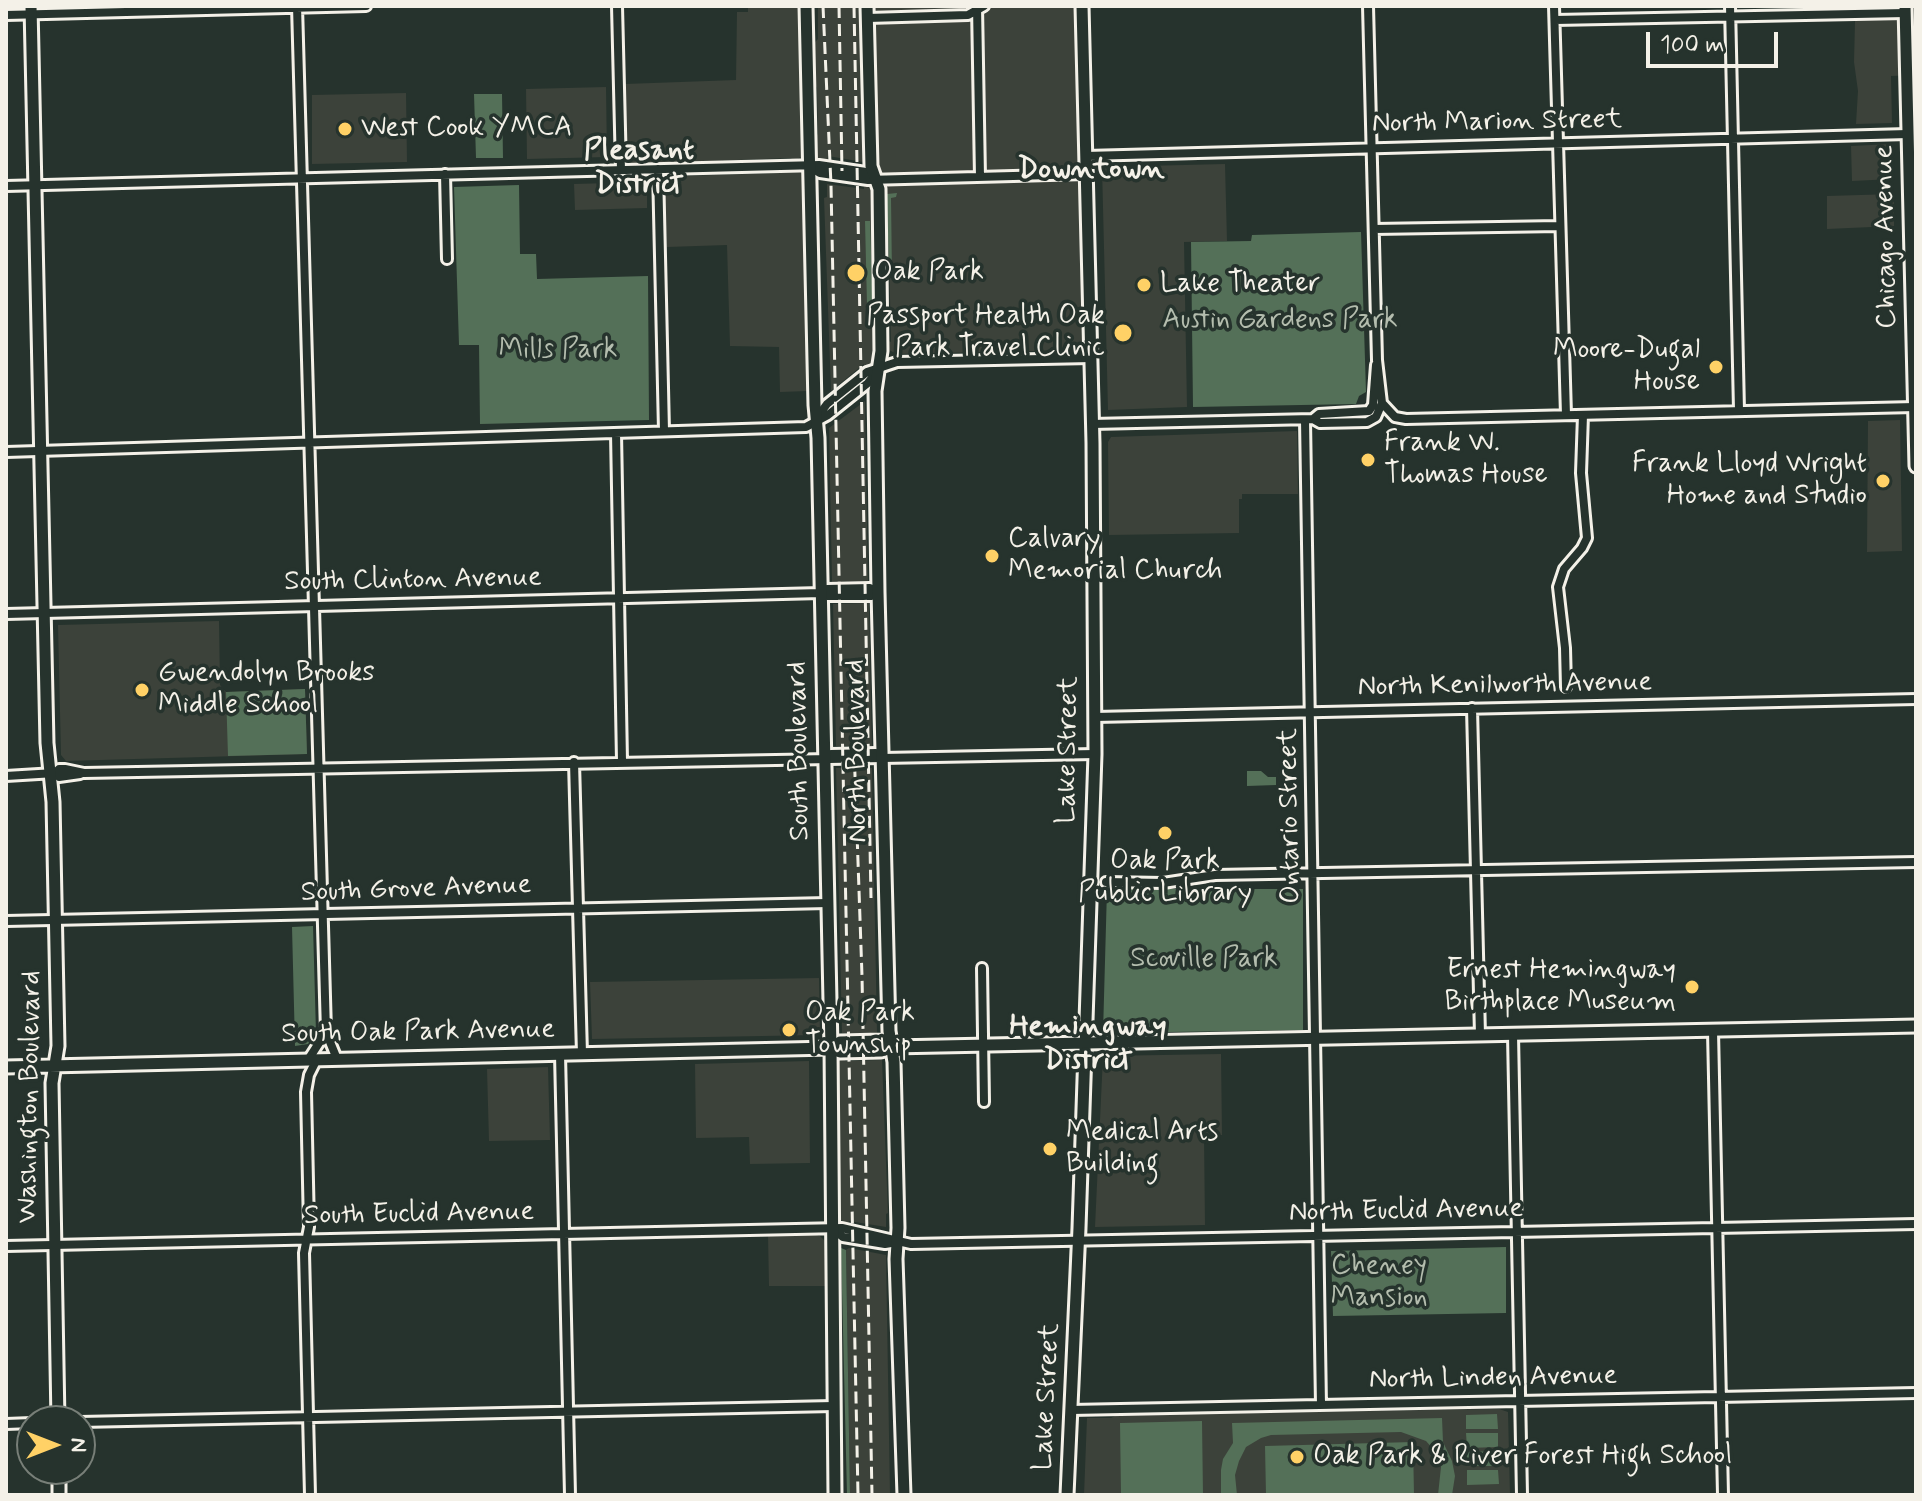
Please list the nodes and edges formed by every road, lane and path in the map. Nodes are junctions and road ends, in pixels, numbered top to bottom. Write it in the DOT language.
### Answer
graph roads {
  1 [pos="366,6"];
  2 [pos="617,6"];
  3 [pos="806,6"];
  4 [pos="1082,6"];
  5 [pos="1368,6"];
  6 [pos="1554,6"];
  7 [pos="1730,6"];
  8 [pos="297,7"];
  9 [pos="979,8"];
  10 [pos="1905,9"];
  11 [pos="31,10"];
  12 [pos="868,12"];
  13 [pos="6,15"];
  14 [pos="1730,16"];
  15 [pos="1555,20"];
  16 [pos="1912,89"];
  17 [pos="1908,134"];
  18 [pos="1733,139"];
  19 [pos="1558,144"];
  20 [pos="1371,149"];
  21 [pos="1086,156"];
  22 [pos="809,167"];
  23 [pos="658,169"];
  24 [pos="621,170"];
  25 [pos="445,174"];
  26 [pos="1086,174"];
  27 [pos="302,177"];
  28 [pos="980,177"];
  29 [pos="875,178"];
  30 [pos="35,185"];
  31 [pos="6,186"];
  32 [pos="1560,226"];
  33 [pos="1374,229"];
  34 [pos="1914,234"];
  35 [pos="447,259"];
  36 [pos="1091,358"];
  37 [pos="878,369"];
  38 [pos="1915,378"];
  39 [pos="1379,399"];
  40 [pos="1915,407"];
  41 [pos="1739,410"];
  42 [pos="1566,415"];
  43 [pos="1583,415"];
  44 [pos="816,420"];
  45 [pos="1309,420"];
  46 [pos="1092,424"];
  47 [pos="664,431"];
  48 [pos="616,433"];
  49 [pos="310,442"];
  50 [pos="41,451"];
  51 [pos="6,452"];
  52 [pos="1916,466"];
  53 [pos="878,592"];
  54 [pos="821,593"];
  55 [pos="619,598"];
  56 [pos="314,605"];
  57 [pos="44,613"];
  58 [pos="6,614"];
  59 [pos="1566,687"];
  60 [pos="1916,699"];
  61 [pos="1472,708"];
  62 [pos="1311,712"];
  63 [pos="1095,717"];
  64 [pos="1095,754"];
  65 [pos="824,757"];
  66 [pos="883,757"];
  67 [pos="622,761"];
  68 [pos="574,762"];
  69 [pos="319,768"];
  70 [pos="52,774"];
  71 [pos="6,776"];
  72 [pos="1916,862"];
  73 [pos="1476,872"];
  74 [pos="1314,874"];
  75 [pos="1106,882"];
  76 [pos="828,903"];
  77 [pos="578,907"];
  78 [pos="323,914"];
  79 [pos="56,920"];
  80 [pos="6,921"];
  81 [pos="982,968"];
  82 [pos="1916,1026"];
  83 [pos="1713,1031"];
  84 [pos="326,1032"];
  85 [pos="1480,1035"];
  86 [pos="1513,1035"];
  87 [pos="1315,1038"];
  88 [pos="1085,1043"];
  89 [pos="983,1045"];
  90 [pos="892,1047"];
  91 [pos="831,1048"];
  92 [pos="560,1054"];
  93 [pos="582,1054"];
  94 [pos="337,1059"];
  95 [pos="308,1060"];
  96 [pos="55,1066"];
  97 [pos="6,1067"];
  98 [pos="306,1092"];
  99 [pos="984,1102"];
  100 [pos="1916,1224"];
  101 [pos="1718,1228"];
  102 [pos="834,1230"];
  103 [pos="1517,1232"];
  104 [pos="564,1234"];
  105 [pos="1318,1235"];
  106 [pos="306,1240"];
  107 [pos="1079,1240"];
  108 [pos="897,1242"];
  109 [pos="54,1245"];
  110 [pos="6,1246"];
  111 [pos="1916,1393"];
  112 [pos="1721,1397"];
  113 [pos="1520,1401"];
  114 [pos="58,1405"];
  115 [pos="1321,1405"];
  116 [pos="834,1406"];
  117 [pos="1071,1410"];
  118 [pos="568,1412"];
  119 [pos="308,1417"];
  120 [pos="96,1422"];
  121 [pos="310,1495"];
  122 [pos="570,1495"];
  123 [pos="835,1495"];
  124 [pos="904,1495"];
  125 [pos="1067,1495"];
  126 [pos="1522,1495"];
  127 [pos="1723,1495"];
  1 -- 8 [label="street"];
  2 -- 24 [label="street"];
  3 -- 22 [label="street, South Boulevard"];
  4 -- 21 [label="street, Lake Street"];
  5 -- 20 [label="street"];
  6 -- 15 [label="street"];
  7 -- 14 [label="street"];
  8 -- 11 [label="street"];
  8 -- 27 [label="street"];
  9 -- 12 [label="street"];
  9 -- 28 [label="street"];
  10 -- 14 [label="street"];
  10 -- 16 [label="street, Chicago Avenue"];
  11 -- 13 [label="street"];
  11 -- 30 [label="street, Washington Boulevard"];
  12 -- 29 [label="street, North Boulevard"];
  14 -- 15 [label="street"];
  14 -- 18 [label="street"];
  15 -- 19 [label="street"];
  16 -- 17 [label="street, Chicago Avenue"];
  17 -- 18 [label="street, North Marion Street"];
  17 -- 34 [label="street, Chicago Avenue"];
  18 -- 19 [label="street, North Marion Street"];
  18 -- 41 [label="street"];
  19 -- 20 [label="street, North Marion Street"];
  19 -- 32 [label="street"];
  20 -- 21 [label="street, North Marion Street"];
  20 -- 33 [label="street"];
  21 -- 26 [label="street, Lake Street"];
  22 -- 23 [label="street"];
  22 -- 29 [label="street"];
  22 -- 44 [label="street, South Boulevard"];
  23 -- 24 [label="street"];
  23 -- 47 [label="street"];
  24 -- 25 [label="street"];
  25 -- 27 [label="street"];
  25 -- 35 [label="street"];
  26 -- 28 [label="street"];
  26 -- 36 [label="street, Lake Street"];
  27 -- 30 [label="street"];
  27 -- 49 [label="street"];
  28 -- 29 [label="street"];
  29 -- 37 [label="street, North Boulevard"];
  30 -- 31 [label="street"];
  30 -- 50 [label="street, Washington Boulevard"];
  32 -- 33 [label="street"];
  32 -- 42 [label="street"];
  33 -- 39 [label="street"];
  34 -- 38 [label="street, Chicago Avenue"];
  36 -- 37 [label="street"];
  36 -- 46 [label="street, Lake Street"];
  37 -- 44 [label="street"];
  37 -- 53 [label="street, North Boulevard"];
  38 -- 40 [label="street, Chicago Avenue"];
  39 -- 42 [label="street"];
  39 -- 45 [label="street"];
  40 -- 41 [label="street"];
  40 -- 52 [label="street, Chicago Avenue"];
  41 -- 43 [label="street"];
  42 -- 43 [label="street"];
  43 -- 59 [label="street"];
  44 -- 47 [label="street"];
  44 -- 54 [label="street, South Boulevard"];
  45 -- 46 [label="street"];
  45 -- 62 [label="street, Ontario Street"];
  46 -- 63 [label="street, Lake Street"];
  47 -- 48 [label="street"];
  48 -- 49 [label="street"];
  48 -- 55 [label="street"];
  49 -- 50 [label="street"];
  49 -- 56 [label="street"];
  50 -- 51 [label="street"];
  50 -- 57 [label="street, Washington Boulevard"];
  53 -- 54 [label="street, South Clinton Avenue"];
  53 -- 66 [label="street, North Boulevard"];
  54 -- 55 [label="street, South Clinton Avenue"];
  54 -- 65 [label="street, South Boulevard"];
  55 -- 56 [label="street, South Clinton Avenue"];
  55 -- 67 [label="street"];
  56 -- 57 [label="street, South Clinton Avenue"];
  56 -- 69 [label="street"];
  57 -- 58 [label="street, South Clinton Avenue"];
  57 -- 70 [label="street, Washington Boulevard"];
  60 -- 61 [label="street, North Kenilworth Avenue"];
  61 -- 62 [label="street, North Kenilworth Avenue"];
  61 -- 73 [label="street"];
  62 -- 63 [label="street, North Kenilworth Avenue"];
  62 -- 74 [label="street, Ontario Street"];
  63 -- 64 [label="street, Lake Street"];
  64 -- 66 [label="street"];
  64 -- 88 [label="street, Lake Street"];
  65 -- 66 [label="street"];
  65 -- 67 [label="street"];
  65 -- 76 [label="street, South Boulevard"];
  66 -- 90 [label="street, North Boulevard"];
  67 -- 68 [label="street"];
  68 -- 69 [label="street"];
  68 -- 77 [label="street"];
  69 -- 70 [label="street"];
  69 -- 78 [label="street"];
  70 -- 71 [label="street"];
  70 -- 79 [label="street, Washington Boulevard"];
  72 -- 73 [label="street"];
  73 -- 74 [label="street"];
  73 -- 85 [label="street"];
  74 -- 75 [label="street"];
  74 -- 87 [label="street, Ontario Street"];
  76 -- 77 [label="street, South Grove Avenue"];
  76 -- 91 [label="street, South Boulevard"];
  77 -- 78 [label="street, South Grove Avenue"];
  77 -- 93 [label="street"];
  78 -- 79 [label="street, South Grove Avenue"];
  78 -- 84 [label="street"];
  79 -- 80 [label="street, South Grove Avenue"];
  79 -- 96 [label="street, Washington Boulevard"];
  81 -- 89 [label="street"];
  82 -- 83 [label="street, South Oak Park Avenue"];
  83 -- 86 [label="street, South Oak Park Avenue"];
  83 -- 101 [label="street"];
  84 -- 94 [label="street"];
  84 -- 95 [label="street"];
  85 -- 86 [label="street, South Oak Park Avenue"];
  85 -- 87 [label="street, South Oak Park Avenue"];
  86 -- 103 [label="street"];
  87 -- 88 [label="street, South Oak Park Avenue"];
  87 -- 105 [label="street, Ontario Street"];
  88 -- 89 [label="street, South Oak Park Avenue"];
  88 -- 107 [label="street, Lake Street"];
  89 -- 90 [label="street, South Oak Park Avenue"];
  89 -- 99 [label="street"];
  90 -- 91 [label="street, South Oak Park Avenue"];
  90 -- 108 [label="street, North Boulevard"];
  91 -- 93 [label="street, South Oak Park Avenue"];
  91 -- 102 [label="street, South Boulevard"];
  92 -- 93 [label="street, South Oak Park Avenue"];
  92 -- 94 [label="street, South Oak Park Avenue"];
  92 -- 104 [label="street"];
  94 -- 95 [label="street, South Oak Park Avenue"];
  95 -- 96 [label="street, South Oak Park Avenue"];
  95 -- 98 [label="street"];
  95 -- 98 [label="street"];
  96 -- 97 [label="street, South Oak Park Avenue"];
  96 -- 109 [label="street, Washington Boulevard"];
  98 -- 106 [label="street"];
  100 -- 101 [label="street, North Euclid Avenue"];
  101 -- 103 [label="street, North Euclid Avenue"];
  101 -- 112 [label="street"];
  102 -- 104 [label="street, South Euclid Avenue"];
  102 -- 108 [label="street, North Euclid Avenue"];
  102 -- 116 [label="street, South Boulevard"];
  103 -- 105 [label="street, North Euclid Avenue"];
  103 -- 113 [label="street"];
  104 -- 106 [label="street, South Euclid Avenue"];
  104 -- 118 [label="street"];
  105 -- 107 [label="street, North Euclid Avenue"];
  105 -- 115 [label="street, Ontario Street"];
  106 -- 109 [label="street, South Euclid Avenue"];
  106 -- 119 [label="street"];
  107 -- 108 [label="street, North Euclid Avenue"];
  107 -- 117 [label="street, Lake Street"];
  108 -- 124 [label="street, North Boulevard"];
  109 -- 110 [label="street, South Euclid Avenue"];
  109 -- 114 [label="street, Washington Boulevard"];
  111 -- 112 [label="street, North Linden Avenue"];
  112 -- 113 [label="street, North Linden Avenue"];
  112 -- 127 [label="street"];
  113 -- 115 [label="street, North Linden Avenue"];
  113 -- 126 [label="street"];
  115 -- 117 [label="street, North Linden Avenue"];
  116 -- 118 [label="street"];
  116 -- 123 [label="street, South Boulevard"];
  117 -- 125 [label="street, Lake Street"];
  118 -- 119 [label="street"];
  118 -- 122 [label="street"];
  119 -- 120 [label="street"];
  119 -- 121 [label="street"];
}
